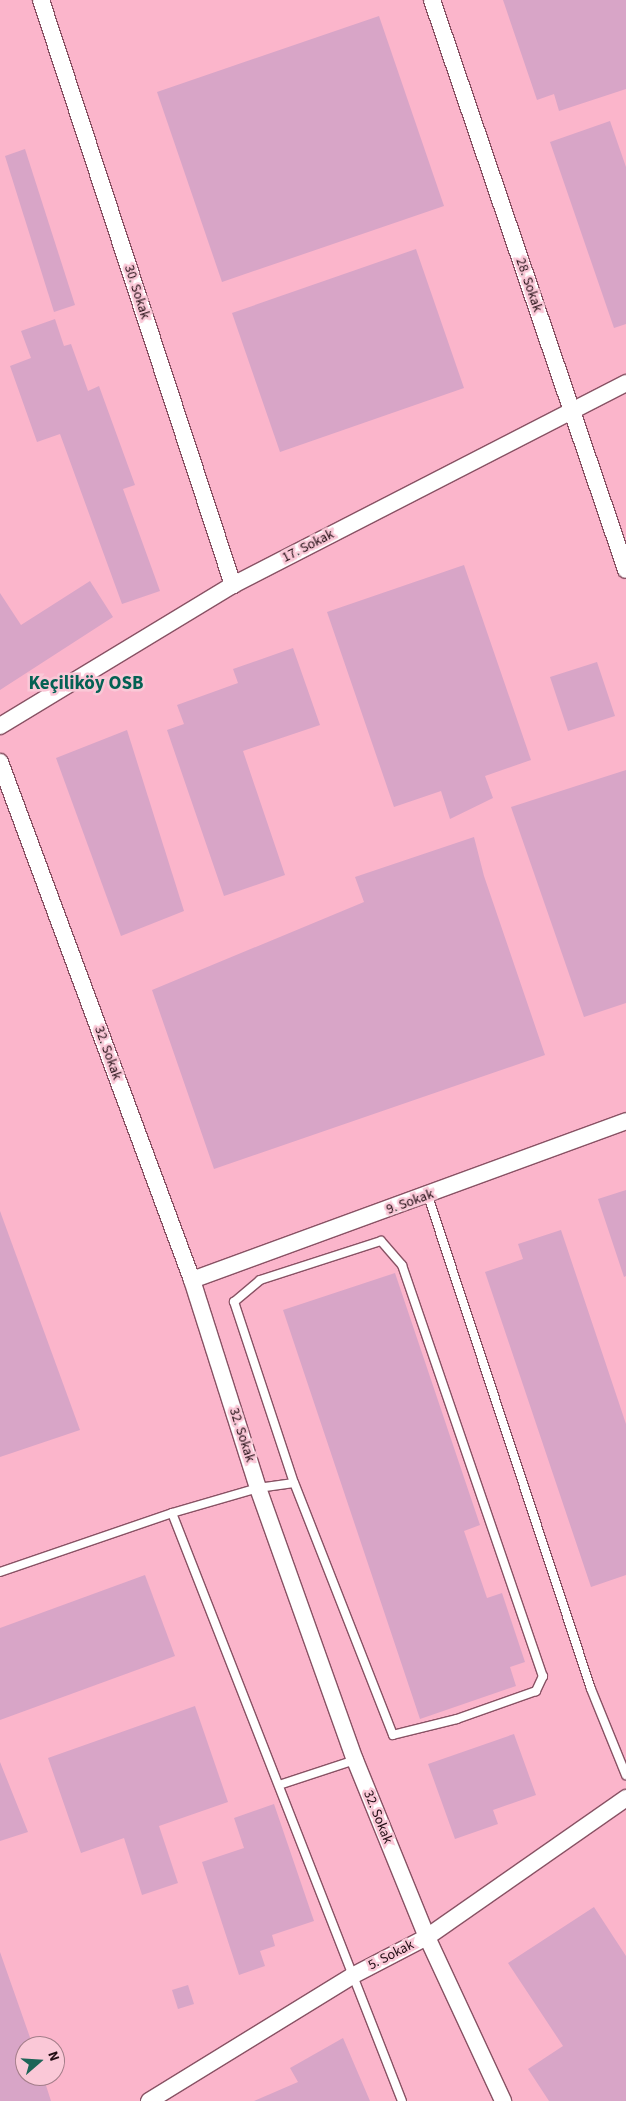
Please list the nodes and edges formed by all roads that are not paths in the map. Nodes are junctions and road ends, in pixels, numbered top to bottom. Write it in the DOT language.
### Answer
graph roads {
  1 [pos="41,0"];
  2 [pos="432,0"];
  3 [pos="626,383"];
  4 [pos="571,410"];
  5 [pos="626,570"];
  6 [pos="234,585"];
  7 [pos="0,726"];
  8 [pos="0,762"];
  9 [pos="626,1121"];
  10 [pos="428,1196"];
  11 [pos="192,1280"];
  12 [pos="294,1483"];
  13 [pos="258,1488"];
  14 [pos="172,1513"];
  15 [pos="0,1572"];
  16 [pos="355,1760"];
  17 [pos="626,1775"];
  18 [pos="279,1785"];
  19 [pos="626,1798"];
  20 [pos="427,1937"];
  21 [pos="352,1976"];
  22 [pos="149,2101"];
  23 [pos="402,2101"];
  24 [pos="503,2101"];
  1 -- 6 [label="street, 30. Sokak"];
  2 -- 4 [label="street, 28. Sokak"];
  3 -- 4 [label="street, 17. Sokak"];
  4 -- 5 [label="street, 28. Sokak"];
  4 -- 6 [label="street, 17. Sokak"];
  6 -- 7 [label="street, 17. Sokak"];
  8 -- 11 [label="street, 32. Sokak"];
  9 -- 10 [label="street, 9. Sokak"];
  10 -- 11 [label="street, 9. Sokak"];
  10 -- 17 [label="lane"];
  11 -- 13 [label="street, 32. Sokak"];
  12 -- 12 [label="lane"];
  12 -- 13 [label="lane"];
  13 -- 14 [label="lane"];
  13 -- 16 [label="street, 32. Sokak"];
  14 -- 15 [label="lane"];
  14 -- 18 [label="lane"];
  16 -- 18 [label="lane"];
  16 -- 20 [label="street, 32. Sokak"];
  18 -- 21 [label="lane"];
  19 -- 20 [label="street, 5. Sokak"];
  20 -- 21 [label="street, 5. Sokak"];
  20 -- 24 [label="street, 32. Sokak"];
  21 -- 22 [label="street, 5. Sokak"];
  21 -- 23 [label="lane"];
}
